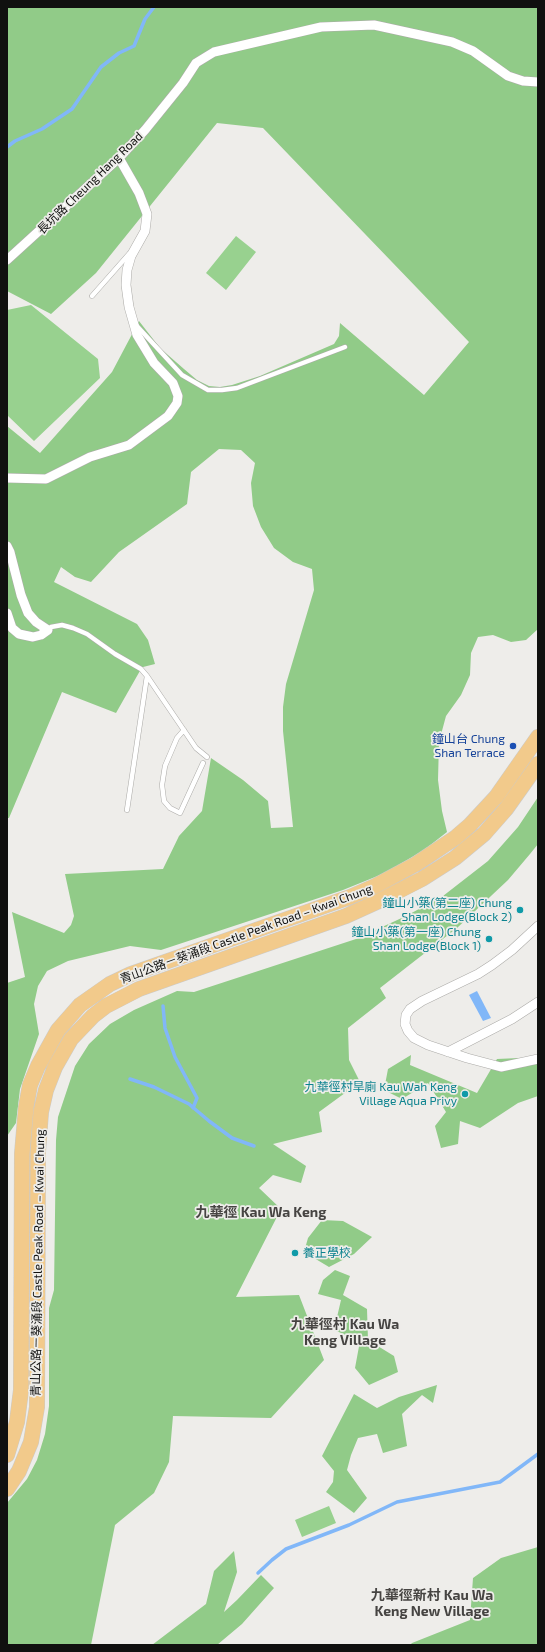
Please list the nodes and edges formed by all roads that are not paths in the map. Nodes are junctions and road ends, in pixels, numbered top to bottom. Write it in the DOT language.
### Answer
graph roads {
  1 [pos="538,82"];
  2 [pos="119,158"];
  3 [pos="137,245"];
  4 [pos="7,260"];
  5 [pos="92,296"];
  6 [pos="134,323"];
  7 [pos="345,347"];
  8 [pos="7,478"];
  9 [pos="7,546"];
  10 [pos="7,613"];
  11 [pos="48,630"];
  12 [pos="146,676"];
  13 [pos="184,730"];
  14 [pos="538,737"];
  15 [pos="207,756"];
  16 [pos="203,763"];
  17 [pos="538,764"];
  18 [pos="126,810"];
  19 [pos="538,926"];
  20 [pos="538,1002"];
  21 [pos="448,1052"];
  22 [pos="538,1059"];
  23 [pos="7,1455"];
  24 [pos="7,1489"];
  1 -- 2 [label="street, 長坑路 Cheung Hang Road"];
  2 -- 3 [label="street"];
  2 -- 4 [label="street, 長坑路 Cheung Hang Road"];
  3 -- 5 [label="lane"];
  3 -- 6 [label="street"];
  6 -- 7 [label="lane"];
  6 -- 8 [label="street"];
  9 -- 11 [label="street"];
  10 -- 11 [label="street"];
  11 -- 12 [label="lane"];
  12 -- 13 [label="lane"];
  12 -- 18 [label="lane"];
  13 -- 15 [label="lane"];
  13 -- 16 [label="lane"];
  14 -- 23 [label="main road, 青山公路－葵涌段 Castle Peak Road – Kwai Chung"];
  17 -- 24 [label="main road, 青山公路－葵涌段 Castle Peak Road – Kwai Chung"];
  19 -- 21 [label="street"];
  20 -- 21 [label="street"];
  21 -- 22 [label="street"];
}
